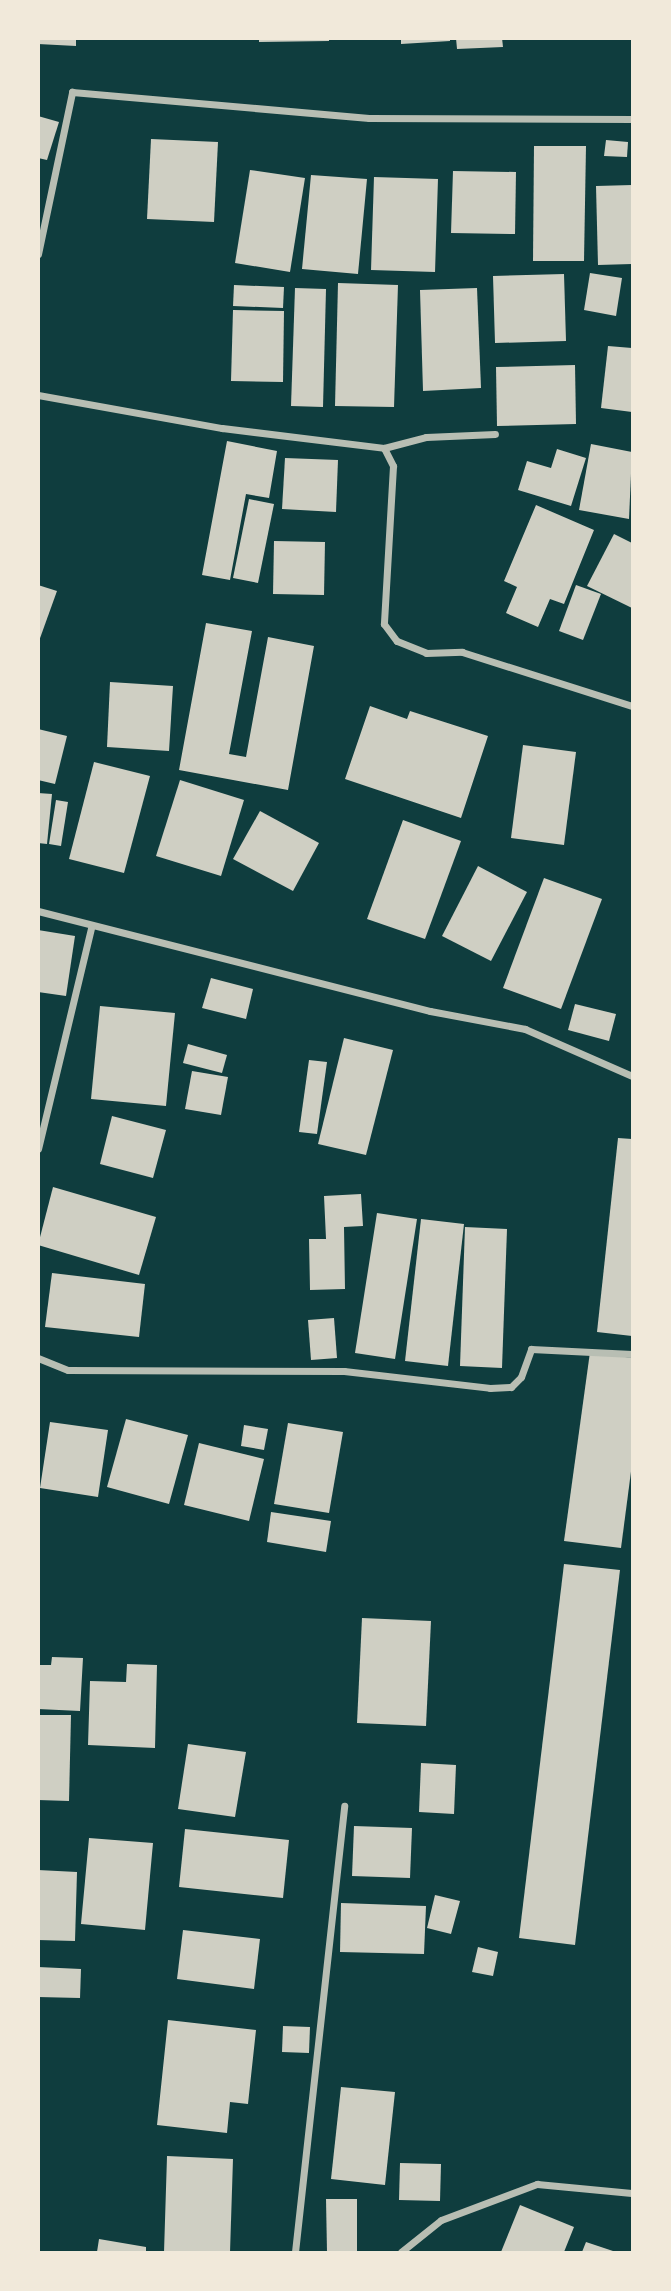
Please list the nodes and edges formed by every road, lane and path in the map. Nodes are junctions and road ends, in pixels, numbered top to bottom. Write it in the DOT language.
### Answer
graph roads {
  1 [pos="632,119"];
  2 [pos="38,254"];
  3 [pos="38,395"];
  4 [pos="495,434"];
  5 [pos="384,448"];
  6 [pos="632,706"];
  7 [pos="38,911"];
  8 [pos="91,928"];
  9 [pos="632,1076"];
  10 [pos="38,1149"];
  11 [pos="632,1354"];
  12 [pos="38,1358"];
  13 [pos="344,1806"];
  14 [pos="632,2193"];
  15 [pos="295,2252"];
  16 [pos="401,2252"];
  1 -- 2 [label="street"];
  3 -- 5 [label="street"];
  4 -- 5 [label="street"];
  5 -- 6 [label="street"];
  7 -- 8 [label="street"];
  8 -- 9 [label="street"];
  8 -- 10 [label="street"];
  11 -- 12 [label="street"];
  13 -- 15 [label="street"];
  14 -- 16 [label="street"];
}
